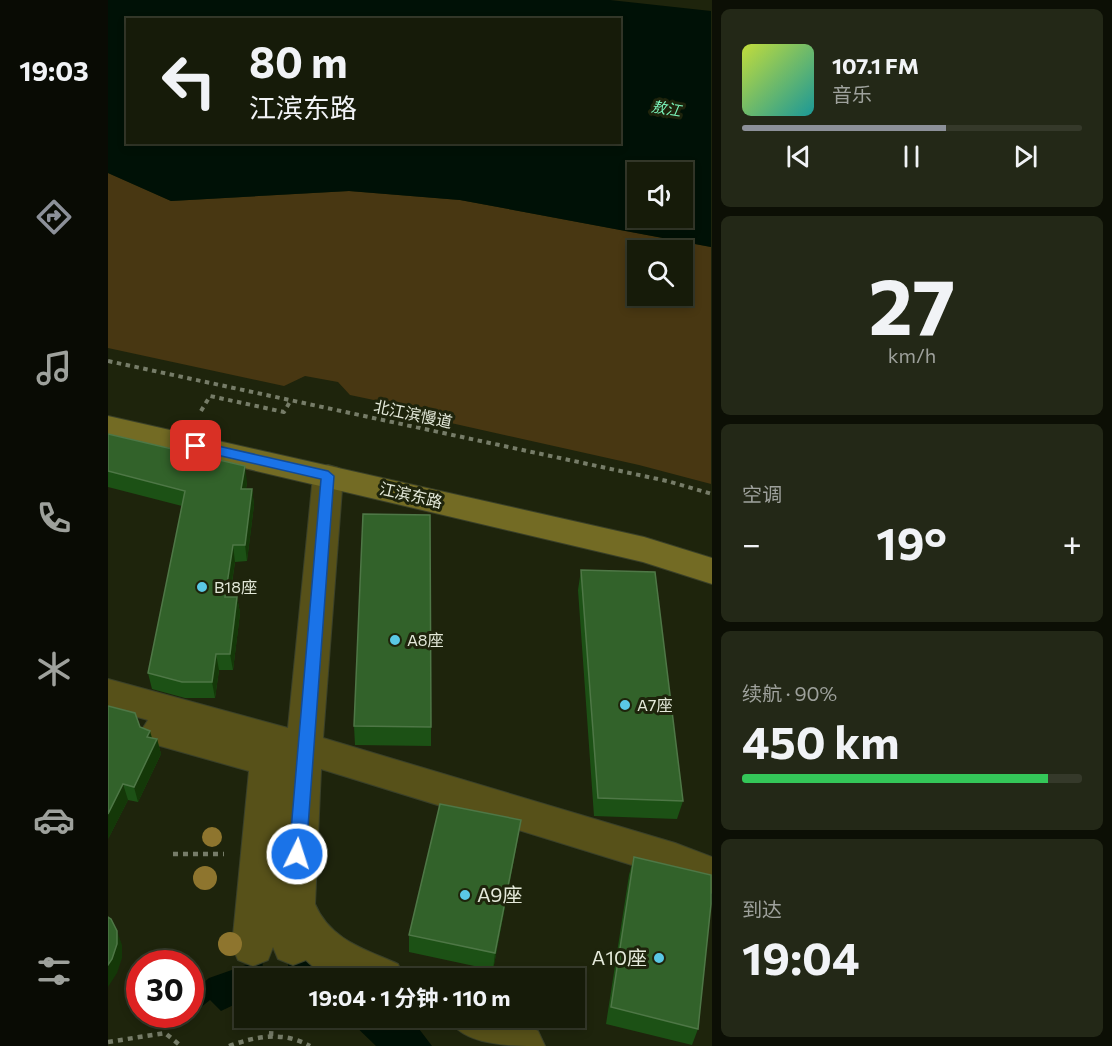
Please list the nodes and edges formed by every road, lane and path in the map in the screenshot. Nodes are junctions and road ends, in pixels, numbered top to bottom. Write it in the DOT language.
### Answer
graph roads {
  1 [pos="108,361"];
  2 [pos="291,400"];
  3 [pos="201,411"];
  4 [pos="108,426"];
  5 [pos="328,476"];
  6 [pos="711,494"];
  7 [pos="711,571"];
  8 [pos="108,694"];
  9 [pos="159,731"];
  10 [pos="280,749"];
  11 [pos="711,876"];
  12 [pos="295,904"];
  13 [pos="293,945"];
  14 [pos="253,946"];
  15 [pos="361,968"];
  16 [pos="271,1028"];
  17 [pos="489,1028"];
  18 [pos="271,1036"];
  19 [pos="108,1042"];
  20 [pos="181,1046"];
  21 [pos="229,1046"];
  22 [pos="310,1046"];
  23 [pos="523,1046"];
  1 -- 2 [label="path, 北江滨慢道"];
  2 -- 3 [label="path"];
  2 -- 6 [label="path, 北江滨慢道"];
  4 -- 5 [label="main road, 江滨东路"];
  5 -- 7 [label="main road, 江滨东路"];
  5 -- 10 [label="street"];
  8 -- 10 [label="street"];
  9 -- 10 [label="street"];
  10 -- 11 [label="street"];
  10 -- 12 [label="street"];
  10 -- 14 [label="street"];
  12 -- 13 [label="street"];
  12 -- 15 [label="street"];
  16 -- 18 [label="path"];
  17 -- 23 [label="street"];
  18 -- 21 [label="path"];
  18 -- 22 [label="path"];
  19 -- 20 [label="path"];
}
